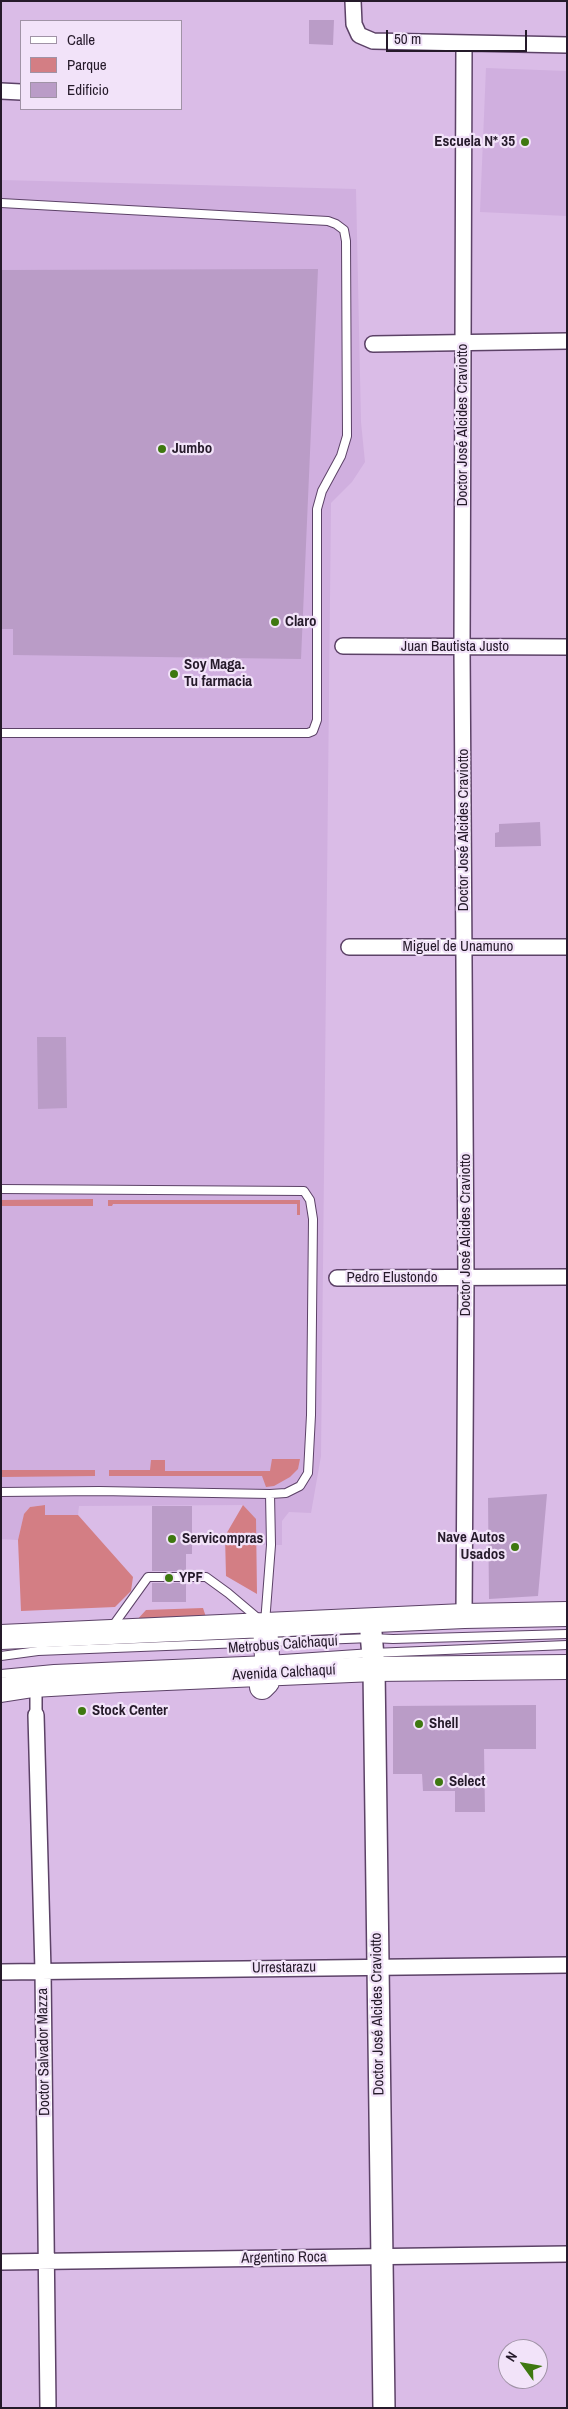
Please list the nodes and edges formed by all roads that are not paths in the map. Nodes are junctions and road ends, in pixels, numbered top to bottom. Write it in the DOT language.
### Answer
graph roads {
  1 [pos="354,1"];
  2 [pos="464,44"];
  3 [pos="567,45"];
  4 [pos="1,91"];
  5 [pos="20,92"];
  6 [pos="1,203"];
  7 [pos="567,341"];
  8 [pos="464,342"];
  9 [pos="373,344"];
  10 [pos="343,646"];
  11 [pos="567,647"];
  12 [pos="462,648"];
  13 [pos="1,733"];
  14 [pos="349,947"];
  15 [pos="567,947"];
  16 [pos="465,948"];
  17 [pos="1,1189"];
  18 [pos="466,1277"];
  19 [pos="567,1277"];
  20 [pos="338,1278"];
  21 [pos="1,1492"];
  22 [pos="270,1494"];
  23 [pos="567,1614"];
  24 [pos="464,1616"];
  25 [pos="107,1633"];
  26 [pos="567,1634"];
  27 [pos="1,1637"];
  28 [pos="371,1645"];
  29 [pos="567,1645"];
  30 [pos="267,1651"];
  31 [pos="1,1656"];
  32 [pos="567,1659"];
  33 [pos="514,1667"];
  34 [pos="567,1668"];
  35 [pos="1,1674"];
  36 [pos="1,1690"];
  37 [pos="1,1696"];
  38 [pos="36,1705"];
  39 [pos="567,1965"];
  40 [pos="378,1967"];
  41 [pos="43,1971"];
  42 [pos="1,1972"];
  43 [pos="567,2254"];
  44 [pos="381,2256"];
  45 [pos="1,2262"];
  46 [pos="47,2262"];
  47 [pos="48,2408"];
  48 [pos="384,2408"];
  1 -- 2 [label="street"];
  2 -- 3 [label="street"];
  2 -- 8 [label="street, Doctor José Alcides Craviotto"];
  4 -- 5 [label="street"];
  6 -- 13 [label="lane"];
  7 -- 8 [label="street"];
  8 -- 9 [label="street"];
  8 -- 12 [label="street, Doctor José Alcides Craviotto"];
  10 -- 12 [label="street, Juan Bautista Justo"];
  11 -- 12 [label="street, Juan Bautista Justo"];
  12 -- 16 [label="street, Doctor José Alcides Craviotto"];
  14 -- 16 [label="street, Miguel de Unamuno"];
  15 -- 16 [label="street, Miguel de Unamuno"];
  16 -- 18 [label="street, Doctor José Alcides Craviotto"];
  17 -- 22 [label="lane"];
  18 -- 19 [label="street, Pedro Elustondo"];
  18 -- 20 [label="street, Pedro Elustondo"];
  18 -- 24 [label="street, Doctor José Alcides Craviotto"];
  21 -- 22 [label="lane"];
  22 -- 30 [label="lane"];
  23 -- 24 [label="main road, Avenida Calchaquí"];
  24 -- 28 [label="main road, Avenida Calchaquí"];
  25 -- 27 [label="main road, Avenida Calchaquí"];
  25 -- 30 [label="main road, Avenida Calchaquí"];
  25 -- 30 [label="lane"];
  26 -- 28 [label="lane"];
  28 -- 29 [label="lane"];
  28 -- 30 [label="main road, Avenida Calchaquí"];
  28 -- 30 [label="main road, Avenida Calchaquí"];
  28 -- 33 [label="main road, Avenida Calchaquí"];
  28 -- 40 [label="main road, Doctor José Alcides Craviotto"];
  30 -- 31 [label="lane, Metrobus Calchaquí"];
  30 -- 35 [label="lane, Metrobus Calchaquí"];
  30 -- 36 [label="main road, Avenida Calchaquí"];
  30 -- 38 [label="main road"];
  32 -- 33 [label="main road"];
  33 -- 34 [label="main road, Avenida Calchaquí"];
  37 -- 38 [label="main road"];
  38 -- 41 [label="street, Doctor Salvador Mazza"];
  39 -- 40 [label="street, Urrestarazu"];
  40 -- 41 [label="street, Urrestarazu"];
  40 -- 44 [label="main road, Doctor José Alcides Craviotto"];
  41 -- 42 [label="street, Urrestarazu"];
  41 -- 46 [label="street, Doctor Salvador Mazza"];
  43 -- 44 [label="street, Argentino Roca"];
  44 -- 46 [label="street, Argentino Roca"];
  44 -- 48 [label="main road, Doctor José Alcides Craviotto"];
  45 -- 46 [label="street, Argentino Roca"];
  46 -- 47 [label="street, Doctor Salvador Mazza"];
}
